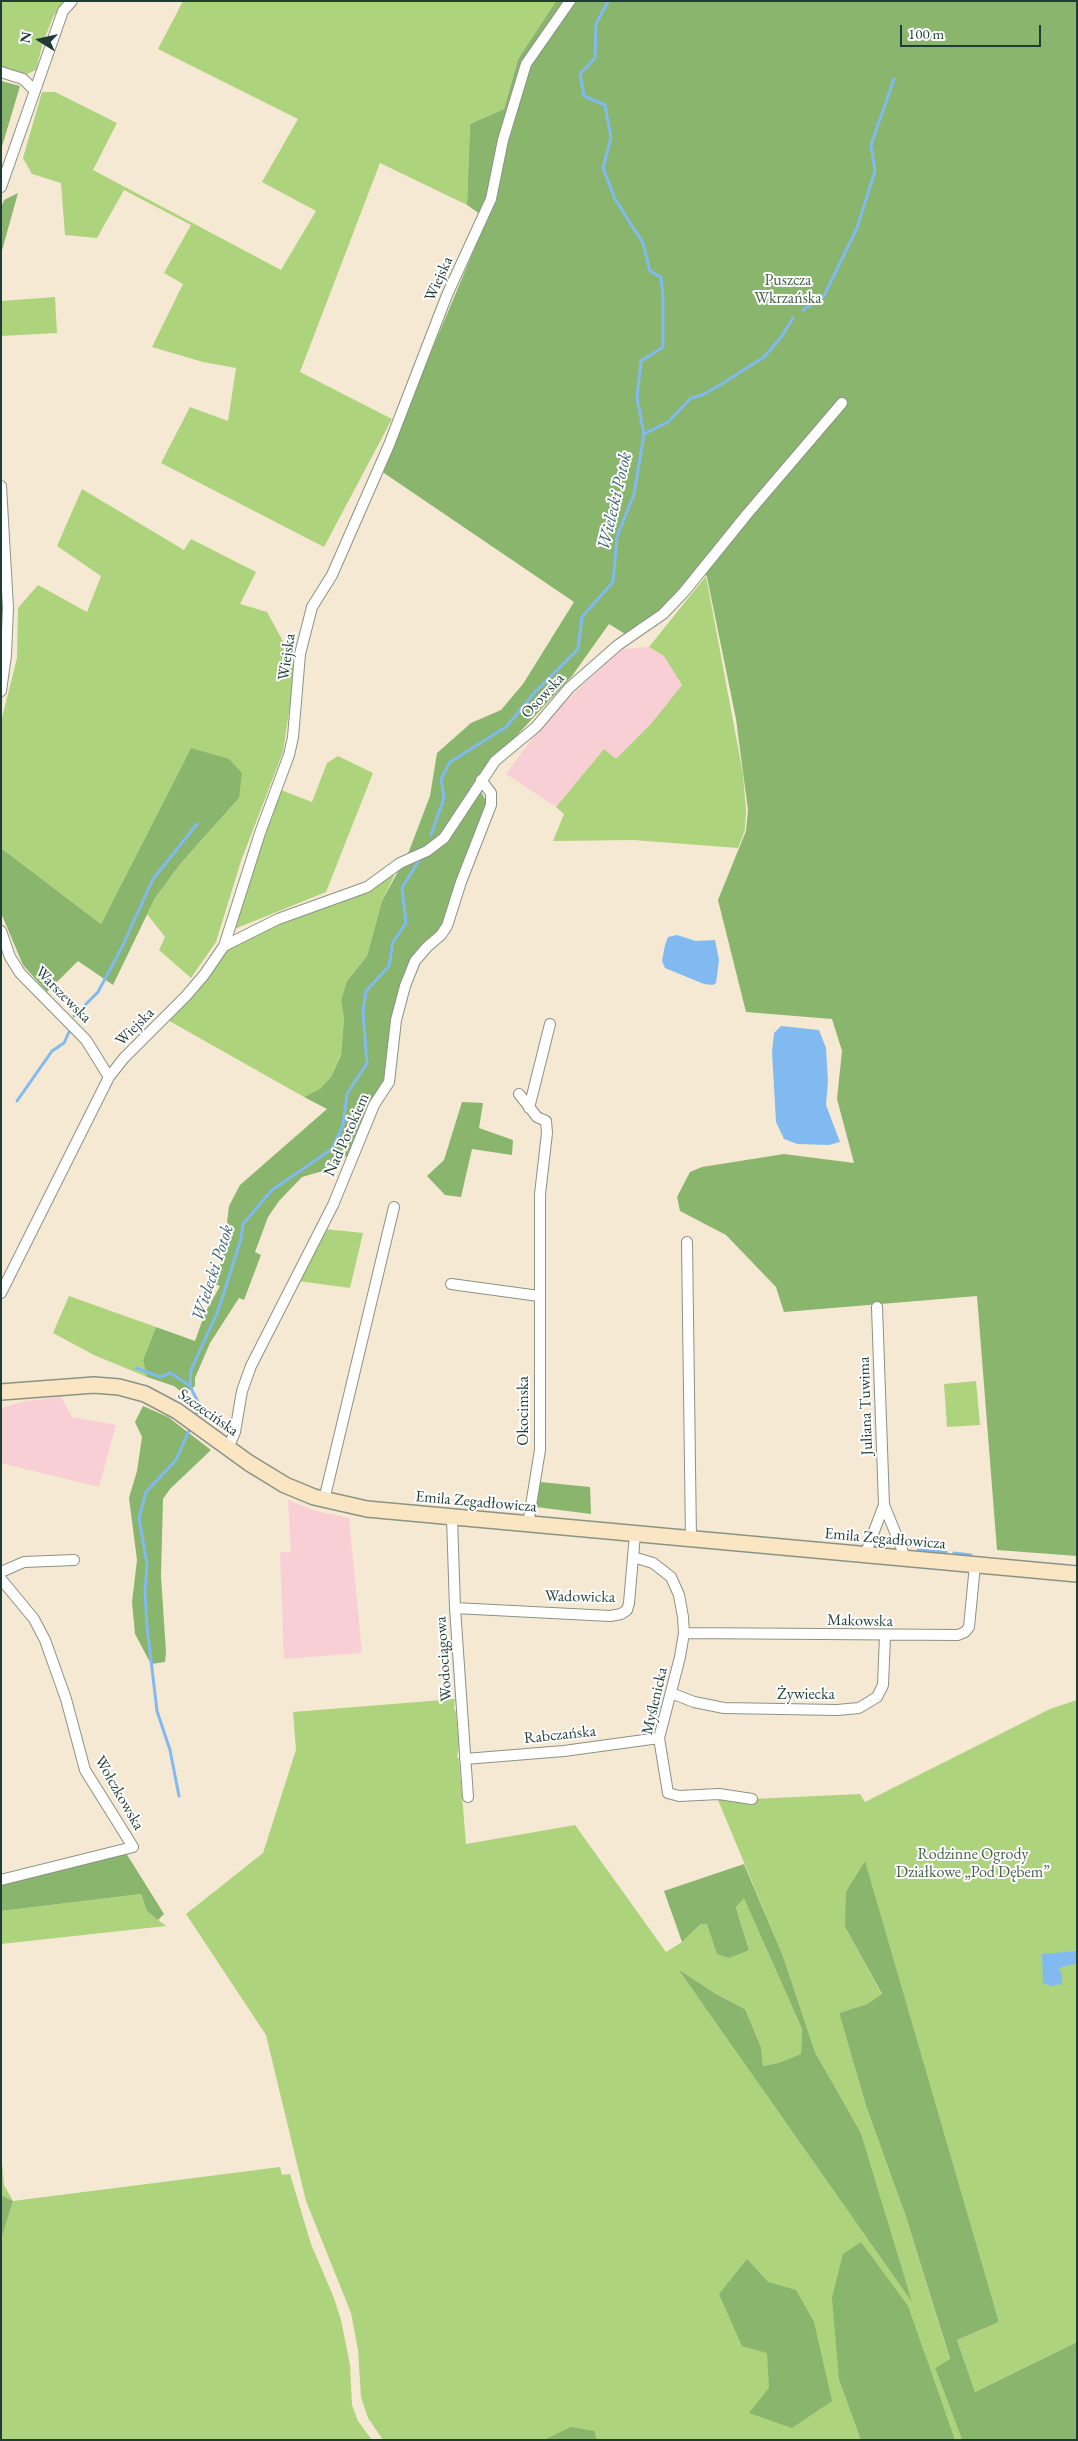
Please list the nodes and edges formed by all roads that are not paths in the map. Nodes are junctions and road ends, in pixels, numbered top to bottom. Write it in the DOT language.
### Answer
graph roads {
  1 [pos="72,1"];
  2 [pos="570,1"];
  3 [pos="1,72"];
  4 [pos="34,90"];
  5 [pos="1,187"];
  6 [pos="842,403"];
  7 [pos="1,486"];
  8 [pos="4,580"];
  9 [pos="1,691"];
  10 [pos="481,780"];
  11 [pos="1,932"];
  12 [pos="224,946"];
  13 [pos="550,1024"];
  14 [pos="109,1077"];
  15 [pos="519,1094"];
  16 [pos="529,1108"];
  17 [pos="394,1207"];
  18 [pos="687,1242"];
  19 [pos="451,1284"];
  20 [pos="1,1293"];
  21 [pos="539,1296"];
  22 [pos="877,1307"];
  23 [pos="38,1390"];
  24 [pos="1,1392"];
  25 [pos="1,1398"];
  26 [pos="228,1448"];
  27 [pos="324,1500"];
  28 [pos="884,1505"];
  29 [pos="349,1506"];
  30 [pos="452,1518"];
  31 [pos="528,1524"];
  32 [pos="635,1534"];
  33 [pos="691,1539"];
  34 [pos="864,1555"];
  35 [pos="633,1557"];
  36 [pos="904,1558"];
  37 [pos="74,1560"];
  38 [pos="976,1564"];
  39 [pos="1,1572"];
  40 [pos="1077,1574"];
  41 [pos="1,1578"];
  42 [pos="455,1608"];
  43 [pos="684,1633"];
  44 [pos="885,1636"];
  45 [pos="671,1693"];
  46 [pos="659,1738"];
  47 [pos="465,1759"];
  48 [pos="468,1797"];
  49 [pos="752,1799"];
  50 [pos="1,1880"];
  1 -- 4 [label="street"];
  2 -- 12 [label="street, Wiejska"];
  3 -- 4 [label="street"];
  4 -- 5 [label="street"];
  6 -- 10 [label="street, Osowska"];
  7 -- 8 [label="street"];
  8 -- 9 [label="street"];
  10 -- 12 [label="street, Osowska"];
  10 -- 26 [label="street, Nad Potokiem"];
  11 -- 14 [label="street, Warszewska"];
  12 -- 14 [label="street, Wiejska"];
  13 -- 16 [label="street"];
  14 -- 20 [label="street, Wiejska"];
  15 -- 16 [label="street, Okocimska"];
  16 -- 21 [label="street, Okocimska"];
  17 -- 27 [label="street"];
  18 -- 33 [label="street"];
  19 -- 21 [label="street"];
  21 -- 31 [label="street, Okocimska"];
  22 -- 28 [label="street, Juliana Tuwima"];
  23 -- 24 [label="main road, Szczecińska"];
  23 -- 25 [label="main road, Szczecińska"];
  23 -- 26 [label="main road, Szczecińska"];
  26 -- 27 [label="main road, Szczecińska"];
  27 -- 29 [label="main road, Szczecińska"];
  28 -- 34 [label="street, Juliana Tuwima"];
  28 -- 36 [label="street, Juliana Tuwima"];
  29 -- 30 [label="main road, Emila Zegadłowicza"];
  30 -- 31 [label="main road, Emila Zegadłowicza"];
  30 -- 42 [label="street, Wodociągowa"];
  31 -- 32 [label="main road, Emila Zegadłowicza"];
  32 -- 33 [label="main road, Emila Zegadłowicza"];
  32 -- 35 [label="street, Wadowicka"];
  33 -- 34 [label="main road, Emila Zegadłowicza"];
  34 -- 36 [label="main road, Emila Zegadłowicza"];
  35 -- 42 [label="street, Wadowicka"];
  35 -- 43 [label="street, Myślenicka"];
  36 -- 38 [label="main road, Emila Zegadłowicza"];
  37 -- 39 [label="street"];
  38 -- 40 [label="main road, Emila Zegadłowicza"];
  38 -- 44 [label="street, Makowska"];
  41 -- 50 [label="street, Wołczkowska"];
  42 -- 47 [label="street, Wodociągowa"];
  43 -- 44 [label="street, Makowska"];
  43 -- 45 [label="street, Myślenicka"];
  44 -- 45 [label="street, Żywiecka"];
  45 -- 46 [label="street, Myślenicka"];
  46 -- 47 [label="street, Rabczańska"];
  46 -- 49 [label="street, Myślenicka"];
  47 -- 48 [label="street, Wodociągowa"];
}
